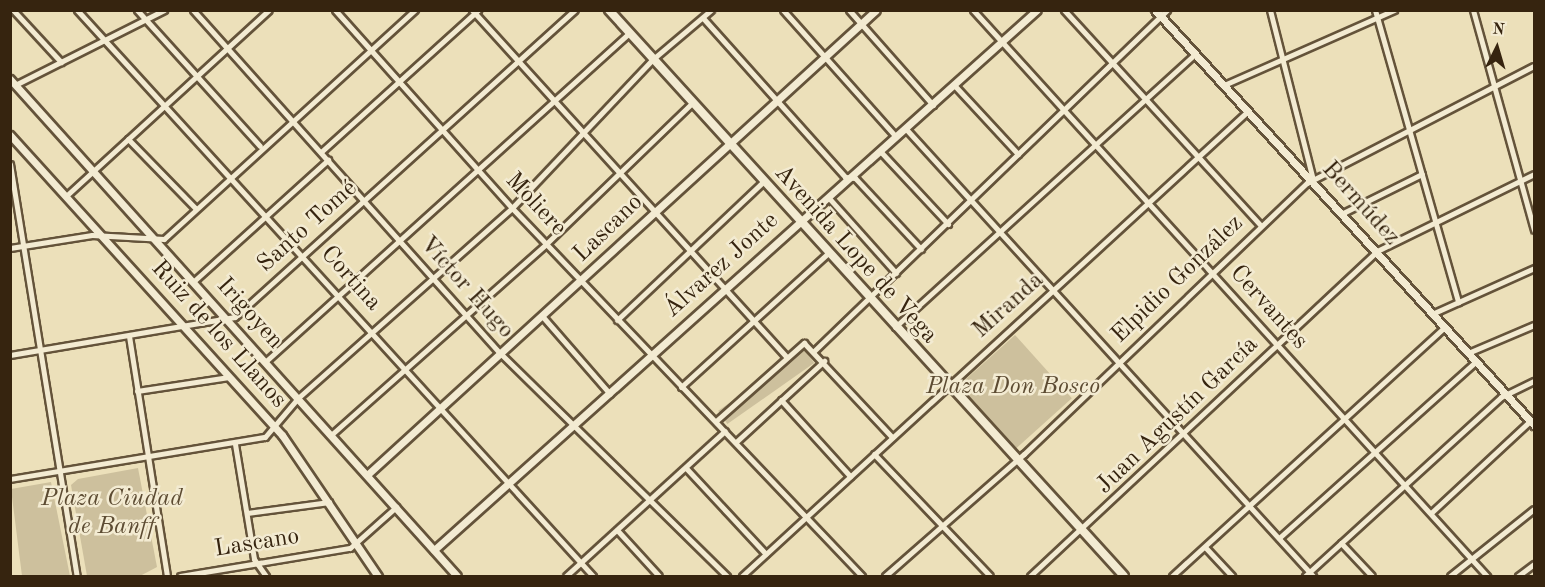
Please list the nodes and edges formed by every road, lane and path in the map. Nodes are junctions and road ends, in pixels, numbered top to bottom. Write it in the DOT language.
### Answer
graph roads {
  1 [pos="13,10"];
  2 [pos="77,10"];
  3 [pos="137,10"];
  4 [pos="164,10"];
  5 [pos="193,10"];
  6 [pos="335,10"];
  7 [pos="415,10"];
  8 [pos="575,10"];
  9 [pos="609,10"];
  10 [pos="711,10"];
  11 [pos="783,10"];
  12 [pos="849,10"];
  13 [pos="876,10"];
  14 [pos="973,10"];
  15 [pos="1037,10"];
  16 [pos="1064,10"];
  17 [pos="1167,10"];
  18 [pos="1270,10"];
  19 [pos="1375,10"];
  20 [pos="1394,10"];
  21 [pos="1473,10"];
  22 [pos="267,11"];
  23 [pos="475,11"];
  24 [pos="1158,14"];
  25 [pos="703,18"];
  26 [pos="1377,18"];
  27 [pos="146,20"];
  28 [pos="861,24"];
  29 [pos="629,33"];
  30 [pos="105,40"];
  31 [pos="1002,44"];
  32 [pos="227,48"];
  33 [pos="370,50"];
  34 [pos="1195,54"];
  35 [pos="824,57"];
  36 [pos="1283,58"];
  37 [pos="653,60"];
  38 [pos="61,62"];
  39 [pos="519,62"];
  40 [pos="1113,63"];
  41 [pos="1534,66"];
  42 [pos="197,76"];
  43 [pos="399,81"];
  44 [pos="12,84"];
  45 [pos="1224,85"];
  46 [pos="955,86"];
  47 [pos="1493,88"];
  48 [pos="1146,99"];
  49 [pos="553,100"];
  50 [pos="776,100"];
  51 [pos="692,103"];
  52 [pos="166,104"];
  53 [pos="933,105"];
  54 [pos="1064,110"];
  55 [pos="1248,111"];
  56 [pos="291,119"];
  57 [pos="906,129"];
  58 [pos="444,130"];
  59 [pos="583,133"];
  60 [pos="1410,133"];
  61 [pos="10,135"];
  62 [pos="896,137"];
  63 [pos="128,139"];
  64 [pos="728,143"];
  65 [pos="1095,144"];
  66 [pos="260,146"];
  67 [pos="880,151"];
  68 [pos="321,152"];
  69 [pos="1018,154"];
  70 [pos="1198,156"];
  71 [pos="328,160"];
  72 [pos="10,164"];
  73 [pos="477,169"];
  74 [pos="93,170"];
  75 [pos="620,173"];
  76 [pos="231,174"];
  77 [pos="1422,174"];
  78 [pos="1534,174"];
  79 [pos="850,177"];
  80 [pos="1312,180"];
  81 [pos="763,182"];
  82 [pos="1518,182"];
  83 [pos="66,196"];
  84 [pos="828,197"];
  85 [pos="973,200"];
  86 [pos="364,201"];
  87 [pos="1148,202"];
  88 [pos="195,208"];
  89 [pos="512,208"];
  90 [pos="655,211"];
  91 [pos="1343,213"];
  92 [pos="268,214"];
  93 [pos="799,222"];
  94 [pos="1436,222"];
  95 [pos="948,224"];
  96 [pos="1261,226"];
  97 [pos="1534,230"];
  98 [pos="1000,231"];
  99 [pos="102,235"];
  100 [pos="400,241"];
  101 [pos="158,242"];
  102 [pos="546,244"];
  103 [pos="24,246"];
  104 [pos="10,248"];
  105 [pos="921,249"];
  106 [pos="690,251"];
  107 [pos="1377,251"];
  108 [pos="304,254"];
  109 [pos="827,254"];
  110 [pos="1534,268"];
  111 [pos="896,273"];
  112 [pos="1213,273"];
  113 [pos="433,278"];
  114 [pos="194,281"];
  115 [pos="582,282"];
  116 [pos="724,289"];
  117 [pos="1054,289"];
  118 [pos="340,296"];
  119 [pos="869,300"];
  120 [pos="1458,302"];
  121 [pos="1434,313"];
  122 [pos="466,315"];
  123 [pos="543,317"];
  124 [pos="227,320"];
  125 [pos="617,320"];
  126 [pos="753,322"];
  127 [pos="1534,325"];
  128 [pos="1445,327"];
  129 [pos="185,328"];
  130 [pos="894,328"];
  131 [pos="373,332"];
  132 [pos="129,336"];
  133 [pos="1278,345"];
  134 [pos="41,350"];
  135 [pos="814,351"];
  136 [pos="1468,353"];
  137 [pos="501,354"];
  138 [pos="10,355"];
  139 [pos="652,356"];
  140 [pos="786,356"];
  141 [pos="824,361"];
  142 [pos="1476,361"];
  143 [pos="265,362"];
  144 [pos="1120,362"];
  145 [pos="406,369"];
  146 [pos="229,377"];
  147 [pos="1534,381"];
  148 [pos="681,387"];
  149 [pos="947,387"];
  150 [pos="138,391"];
  151 [pos="610,394"];
  152 [pos="1505,394"];
  153 [pos="298,398"];
  154 [pos="782,400"];
  155 [pos="442,408"];
  156 [pos="1346,420"];
  157 [pos="716,421"];
  158 [pos="1532,423"];
  159 [pos="273,426"];
  160 [pos="574,426"];
  161 [pos="725,431"];
  162 [pos="1185,434"];
  163 [pos="332,435"];
  164 [pos="892,437"];
  165 [pos="736,442"];
  166 [pos="235,444"];
  167 [pos="1376,451"];
  168 [pos="874,454"];
  169 [pos="147,457"];
  170 [pos="1016,461"];
  171 [pos="686,468"];
  172 [pos="61,471"];
  173 [pos="367,475"];
  174 [pos="850,476"];
  175 [pos="10,479"];
  176 [pos="1405,484"];
  177 [pos="508,486"];
  178 [pos="652,498"];
  179 [pos="329,502"];
  180 [pos="1250,506"];
  181 [pos="396,507"];
  182 [pos="1534,509"];
  183 [pos="247,513"];
  184 [pos="1431,513"];
  185 [pos="807,517"];
  186 [pos="941,524"];
  187 [pos="617,530"];
  188 [pos="1082,531"];
  189 [pos="1279,538"];
  190 [pos="357,543"];
  191 [pos="1341,543"];
  192 [pos="1205,547"];
  193 [pos="434,550"];
  194 [pos="766,554"];
  195 [pos="1470,558"];
  196 [pos="256,563"];
  197 [pos="580,563"];
  198 [pos="1534,564"];
  199 [pos="1309,575"];
  200 [pos="77,576"];
  201 [pos="167,576"];
  202 [pos="180,576"];
  203 [pos="266,576"];
  204 [pos="378,576"];
  205 [pos="457,576"];
  206 [pos="566,576"];
  207 [pos="592,576"];
  208 [pos="659,576"];
  209 [pos="727,576"];
  210 [pos="742,576"];
  211 [pos="862,576"];
  212 [pos="885,576"];
  213 [pos="990,576"];
  214 [pos="1030,576"];
  215 [pos="1124,576"];
  216 [pos="1172,576"];
  217 [pos="1232,576"];
  218 [pos="1372,576"];
  219 [pos="1450,576"];
  220 [pos="1487,576"];
  221 [pos="1518,576"];
  1 -- 38 [label="street"];
  2 -- 30 [label="street, Cortina"];
  3 -- 27 [label="street"];
  4 -- 27 [label="street"];
  5 -- 32 [label="street, Víctor Hugo"];
  6 -- 33 [label="street, Moliere"];
  7 -- 33 [label="street"];
  8 -- 39 [label="street, Santo Tomé"];
  9 -- 29 [label="main road, Avenida Lope de Vega"];
  10 -- 25 [label="street"];
  11 -- 35 [label="street"];
  12 -- 28 [label="street"];
  13 -- 28 [label="street, Lascano"];
  14 -- 31 [label="street, Cervantes"];
  15 -- 31 [label="street, Álvarez Jonte"];
  16 -- 40 [label="street"];
  17 -- 24 [label="street"];
  18 -- 36 [label="street"];
  19 -- 26 [label="street"];
  20 -- 26 [label="street"];
  21 -- 47 [label="street"];
  22 -- 32 [label="street"];
  23 -- 39 [label="street"];
  23 -- 43 [label="street"];
  24 -- 34 [label="street, Bermúdez"];
  24 -- 40 [label="street"];
  25 -- 37 [label="street"];
  25 -- 50 [label="street"];
  26 -- 36 [label="street"];
  26 -- 60 [label="street"];
  27 -- 30 [label="street"];
  27 -- 42 [label="street"];
  28 -- 35 [label="street, Lascano"];
  28 -- 53 [label="street"];
  29 -- 37 [label="main road, Avenida Lope de Vega"];
  29 -- 49 [label="street"];
  30 -- 38 [label="street"];
  30 -- 52 [label="street, Cortina"];
  31 -- 46 [label="street, Álvarez Jonte"];
  31 -- 54 [label="street, Cervantes"];
  32 -- 42 [label="street"];
  32 -- 56 [label="street, Víctor Hugo"];
  33 -- 43 [label="street, Moliere"];
  33 -- 56 [label="street"];
  34 -- 45 [label="street, Bermúdez"];
  34 -- 48 [label="street"];
  35 -- 50 [label="street, Lascano"];
  35 -- 62 [label="street"];
  36 -- 45 [label="street"];
  36 -- 80 [label="street"];
  37 -- 51 [label="main road, Avenida Lope de Vega"];
  37 -- 59 [label="street"];
  38 -- 44 [label="street"];
  39 -- 49 [label="street"];
  39 -- 58 [label="street, Santo Tomé"];
  40 -- 48 [label="street"];
  40 -- 54 [label="street"];
  41 -- 47 [label="street, Elpidio González"];
  42 -- 52 [label="street"];
  42 -- 66 [label="street"];
  43 -- 58 [label="street, Moliere"];
  43 -- 68 [label="street"];
  44 -- 74 [label="street, Irigoyen"];
  45 -- 55 [label="street, Bermúdez"];
  46 -- 53 [label="street, Álvarez Jonte"];
  46 -- 69 [label="street"];
  47 -- 60 [label="street, Elpidio González"];
  47 -- 82 [label="street"];
  48 -- 65 [label="street"];
  48 -- 70 [label="street"];
  49 -- 59 [label="street"];
  49 -- 73 [label="street"];
  50 -- 64 [label="street, Lascano"];
  50 -- 79 [label="street"];
  51 -- 64 [label="main road, Avenida Lope de Vega"];
  51 -- 75 [label="street"];
  52 -- 63 [label="street"];
  52 -- 76 [label="street, Cortina"];
  53 -- 57 [label="street, Álvarez Jonte"];
  54 -- 65 [label="street, Cervantes"];
  54 -- 69 [label="street"];
  55 -- 70 [label="street, Miranda"];
  55 -- 80 [label="street, Bermúdez"];
  56 -- 66 [label="street"];
  56 -- 68 [label="street, Víctor Hugo"];
  57 -- 62 [label="street, Álvarez Jonte"];
  57 -- 85 [label="street"];
  58 -- 73 [label="street, Moliere"];
  58 -- 86 [label="street, Santo Tomé"];
  59 -- 75 [label="street"];
  59 -- 89 [label="street"];
  60 -- 77 [label="street"];
  60 -- 80 [label="street, Elpidio González"];
  61 -- 83 [label="street, Ruiz de los Llanos"];
  62 -- 67 [label="street, Álvarez Jonte"];
  63 -- 74 [label="street"];
  63 -- 88 [label="street"];
  64 -- 81 [label="main road, Avenida Lope de Vega"];
  64 -- 90 [label="street, Lascano"];
  65 -- 87 [label="street, Cervantes"];
  65 -- 98 [label="street"];
  66 -- 76 [label="street"];
  67 -- 79 [label="street, Álvarez Jonte"];
  67 -- 95 [label="street"];
  68 -- 71 [label="street, Víctor Hugo"];
  69 -- 85 [label="street"];
  70 -- 87 [label="street, Miranda"];
  70 -- 96 [label="street"];
  71 -- 86 [label="street, Víctor Hugo"];
  71 -- 92 [label="street"];
  72 -- 103 [label="street"];
  73 -- 89 [label="street, Moliere"];
  73 -- 100 [label="street"];
  74 -- 83 [label="street"];
  74 -- 101 [label="street, Irigoyen"];
  75 -- 90 [label="street"];
  75 -- 102 [label="street"];
  76 -- 88 [label="street"];
  76 -- 92 [label="street, Cortina"];
  77 -- 91 [label="street"];
  77 -- 94 [label="street"];
  78 -- 82 [label="street, Juan Agustín García"];
  79 -- 84 [label="street, Álvarez Jonte"];
  79 -- 105 [label="street"];
  80 -- 91 [label="street, Bermúdez"];
  80 -- 96 [label="street, Elpidio González"];
  81 -- 93 [label="main road, Avenida Lope de Vega"];
  81 -- 106 [label="street"];
  82 -- 94 [label="street, Juan Agustín García"];
  82 -- 97 [label="street"];
  83 -- 99 [label="street, Ruiz de los Llanos"];
  84 -- 93 [label="street, Álvarez Jonte"];
  84 -- 111 [label="street"];
  85 -- 95 [label="street"];
  85 -- 98 [label="street"];
  86 -- 100 [label="street, Víctor Hugo"];
  86 -- 108 [label="street, Santo Tomé"];
  87 -- 112 [label="street, Cervantes"];
  87 -- 117 [label="street, Miranda"];
  88 -- 101 [label="street"];
  89 -- 102 [label="street, Moliere"];
  89 -- 113 [label="street"];
  90 -- 106 [label="street"];
  90 -- 115 [label="street, Lascano"];
  91 -- 107 [label="street, Bermúdez"];
  92 -- 108 [label="street, Cortina"];
  92 -- 114 [label="street"];
  93 -- 109 [label="main road, Avenida Lope de Vega"];
  93 -- 116 [label="street, Álvarez Jonte"];
  94 -- 107 [label="street, Juan Agustín García"];
  94 -- 120 [label="street"];
  95 -- 105 [label="street"];
  96 -- 112 [label="street, Elpidio González"];
  98 -- 117 [label="street"];
  98 -- 130 [label="street"];
  99 -- 101 [label="street"];
  99 -- 103 [label="street"];
  99 -- 129 [label="street, Ruiz de los Llanos"];
  100 -- 113 [label="street, Víctor Hugo"];
  100 -- 118 [label="street"];
  101 -- 114 [label="street, Irigoyen"];
  102 -- 115 [label="street, Moliere"];
  102 -- 122 [label="street"];
  103 -- 104 [label="street"];
  103 -- 134 [label="street"];
  105 -- 111 [label="street"];
  106 -- 116 [label="street"];
  106 -- 125 [label="street"];
  107 -- 121 [label="street, Bermúdez"];
  107 -- 133 [label="street, Juan Agustín García"];
  108 -- 118 [label="street, Cortina"];
  108 -- 124 [label="street, Santo Tomé"];
  109 -- 119 [label="main road, Avenida Lope de Vega"];
  109 -- 126 [label="street"];
  110 -- 120 [label="street"];
  111 -- 119 [label="street"];
  112 -- 133 [label="street, Cervantes"];
  112 -- 144 [label="street, Elpidio González"];
  113 -- 122 [label="street, Víctor Hugo"];
  113 -- 131 [label="street"];
  114 -- 124 [label="street, Irigoyen"];
  115 -- 123 [label="street, Lascano"];
  115 -- 125 [label="street, Moliere"];
  116 -- 126 [label="street"];
  116 -- 139 [label="street, Álvarez Jonte"];
  117 -- 144 [label="street"];
  117 -- 149 [label="street, Miranda"];
  118 -- 131 [label="street, Cortina"];
  118 -- 143 [label="street"];
  119 -- 130 [label="main road, Avenida Lope de Vega"];
  119 -- 135 [label="street"];
  120 -- 121 [label="street"];
  121 -- 128 [label="street, Bermúdez"];
  122 -- 137 [label="street, Víctor Hugo"];
  122 -- 145 [label="street"];
  123 -- 137 [label="street, Lascano"];
  123 -- 151 [label="street"];
  124 -- 129 [label="street, Santo Tomé"];
  124 -- 143 [label="street, Irigoyen"];
  125 -- 139 [label="street, Moliere"];
  126 -- 140 [label="street"];
  126 -- 148 [label="street"];
  127 -- 136 [label="street"];
  128 -- 136 [label="street, Bermúdez"];
  128 -- 156 [label="street"];
  129 -- 132 [label="street, Santo Tomé"];
  129 -- 146 [label="street, Ruiz de los Llanos"];
  130 -- 149 [label="main road, Avenida Lope de Vega"];
  131 -- 145 [label="street, Cortina"];
  131 -- 153 [label="street"];
  132 -- 134 [label="street, Santo Tomé"];
  132 -- 150 [label="street"];
  133 -- 156 [label="street, Cervantes"];
  133 -- 162 [label="street, Juan Agustín García"];
  134 -- 138 [label="street, Santo Tomé"];
  134 -- 172 [label="street"];
  135 -- 140 [label="street"];
  135 -- 141 [label="street"];
  136 -- 142 [label="street, Bermúdez"];
  137 -- 155 [label="street, Lascano"];
  137 -- 160 [label="street, Víctor Hugo"];
  139 -- 148 [label="street, Moliere"];
  139 -- 151 [label="street, Álvarez Jonte"];
  140 -- 157 [label="street"];
  141 -- 154 [label="street"];
  141 -- 164 [label="street"];
  142 -- 152 [label="street, Bermúdez"];
  142 -- 167 [label="street"];
  143 -- 153 [label="street, Irigoyen"];
  144 -- 162 [label="street"];
  144 -- 170 [label="street, Elpidio González"];
  145 -- 155 [label="street, Cortina"];
  145 -- 163 [label="street"];
  146 -- 150 [label="street"];
  146 -- 159 [label="street, Ruiz de los Llanos"];
  147 -- 152 [label="street"];
  148 -- 157 [label="street, Moliere"];
  149 -- 164 [label="street, Miranda"];
  149 -- 170 [label="main road, Avenida Lope de Vega"];
  150 -- 169 [label="street"];
  151 -- 160 [label="street, Álvarez Jonte"];
  152 -- 158 [label="street, Bermúdez"];
  152 -- 176 [label="street"];
  153 -- 159 [label="street"];
  153 -- 163 [label="street, Irigoyen"];
  154 -- 165 [label="street"];
  154 -- 174 [label="street"];
  155 -- 173 [label="street, Lascano"];
  155 -- 177 [label="street, Cortina"];
  156 -- 167 [label="street, Cervantes"];
  156 -- 180 [label="street"];
  157 -- 161 [label="street, Moliere"];
  158 -- 184 [label="street"];
  159 -- 166 [label="street"];
  159 -- 179 [label="street, Ruiz de los Llanos"];
  160 -- 177 [label="street, Álvarez Jonte"];
  160 -- 178 [label="street, Víctor Hugo"];
  161 -- 165 [label="street, Moliere"];
  161 -- 171 [label="street"];
  162 -- 180 [label="street"];
  162 -- 188 [label="street, Juan Agustín García"];
  163 -- 173 [label="street, Irigoyen"];
  164 -- 168 [label="street, Miranda"];
  165 -- 185 [label="street, Moliere"];
  166 -- 169 [label="street"];
  166 -- 183 [label="street"];
  167 -- 176 [label="street, Cervantes"];
  167 -- 189 [label="street"];
  168 -- 174 [label="street, Miranda"];
  168 -- 186 [label="street"];
  169 -- 172 [label="street"];
  169 -- 201 [label="street"];
  170 -- 186 [label="street, Elpidio González"];
  170 -- 188 [label="main road, Avenida Lope de Vega"];
  171 -- 178 [label="street"];
  171 -- 194 [label="street"];
  172 -- 175 [label="street"];
  172 -- 200 [label="street"];
  173 -- 181 [label="street, Irigoyen"];
  174 -- 185 [label="street, Miranda"];
  176 -- 184 [label="street, Cervantes"];
  176 -- 191 [label="street"];
  177 -- 193 [label="street, Álvarez Jonte"];
  177 -- 197 [label="street, Cortina"];
  178 -- 187 [label="street"];
  178 -- 209 [label="street, Víctor Hugo"];
  179 -- 183 [label="street"];
  179 -- 190 [label="street, Ruiz de los Llanos"];
  180 -- 189 [label="street"];
  180 -- 192 [label="street"];
  181 -- 190 [label="street"];
  181 -- 193 [label="street, Irigoyen"];
  182 -- 195 [label="street"];
  183 -- 196 [label="street"];
  184 -- 195 [label="street, Cervantes"];
  185 -- 194 [label="street, Miranda"];
  185 -- 211 [label="street, Moliere"];
  186 -- 212 [label="street, Elpidio González"];
  186 -- 213 [label="street"];
  187 -- 197 [label="street"];
  187 -- 208 [label="street"];
  188 -- 214 [label="street, Juan Agustín García"];
  188 -- 215 [label="main road, Avenida Lope de Vega"];
  189 -- 199 [label="street"];
  190 -- 196 [label="street, Lascano"];
  190 -- 204 [label="street, Ruiz de los Llanos"];
  191 -- 199 [label="street"];
  191 -- 218 [label="street"];
  192 -- 216 [label="street"];
  192 -- 217 [label="street"];
  193 -- 205 [label="street, Irigoyen"];
  194 -- 210 [label="street, Miranda"];
  195 -- 219 [label="street"];
  195 -- 220 [label="street, Cervantes"];
  196 -- 202 [label="street, Lascano"];
  196 -- 203 [label="street"];
  197 -- 206 [label="street"];
  197 -- 207 [label="street, Cortina"];
  198 -- 221 [label="street"];
}
